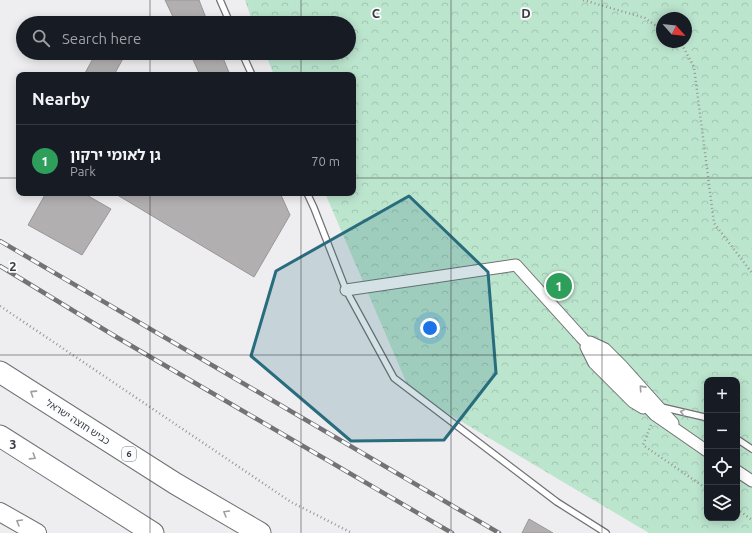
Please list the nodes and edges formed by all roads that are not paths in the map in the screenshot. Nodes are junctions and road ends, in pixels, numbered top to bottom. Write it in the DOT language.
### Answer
graph roads {
  1 [pos="220,0"];
  2 [pos="227,16"];
  3 [pos="245,60"];
  4 [pos="251,72"];
  5 [pos="308,196"];
  6 [pos="346,290"];
  7 [pos="581,337"];
  8 [pos="0,372"];
  9 [pos="656,410"];
  10 [pos="704,417"];
  11 [pos="0,436"];
  12 [pos="740,441"];
  13 [pos="704,449"];
  14 [pos="752,449"];
  15 [pos="740,473"];
  16 [pos="752,481"];
  17 [pos="0,512"];
  18 [pos="38,533"];
  19 [pos="153,533"];
  20 [pos="260,533"];
  21 [pos="606,533"];
  1 -- 2 [label="lane"];
  3 -- 4 [label="lane"];
  5 -- 6 [label="lane"];
  6 -- 7 [label="street"];
  6 -- 21 [label="lane"];
  7 -- 9 [label="street"];
  7 -- 9 [label="street"];
  20 -- 8 [label="highway, כביש חוצה ישראל / 6, one-way"];
  10 -- 9 [label="lane, one-way"];
  9 -- 13 [label="street"];
  11 -- 19 [label="highway, one-way"];
  12 -- 14 [label="lane"];
  15 -- 16 [label="street"];
  18 -- 17 [label="main road, one-way"];
}
